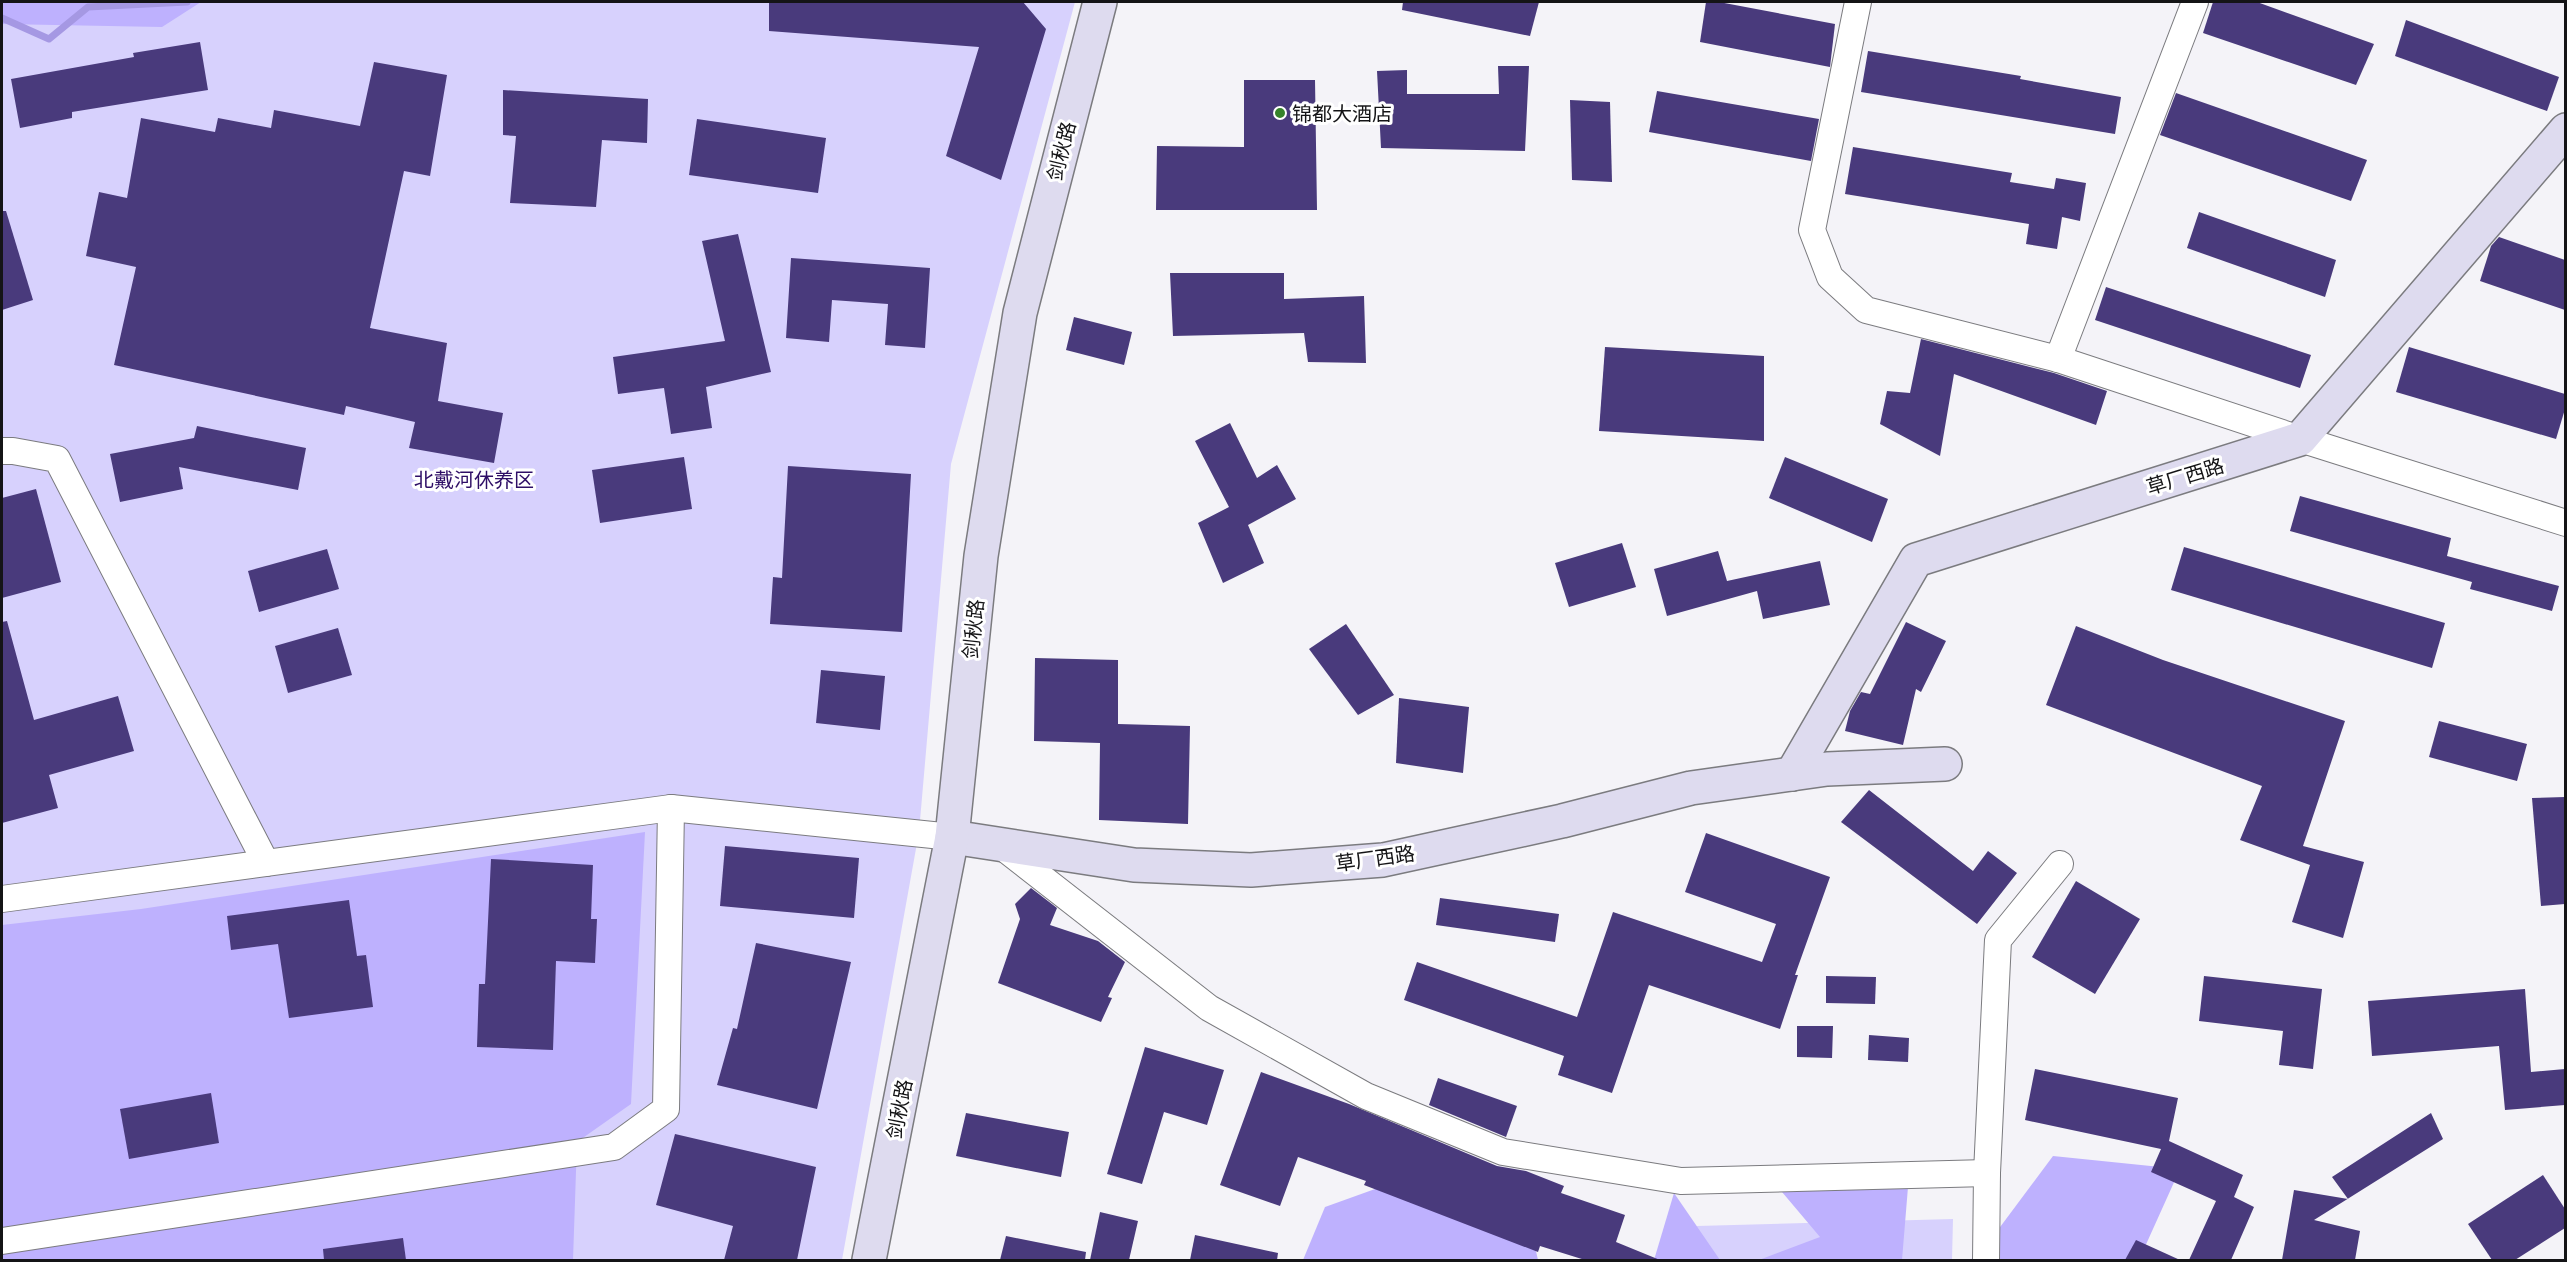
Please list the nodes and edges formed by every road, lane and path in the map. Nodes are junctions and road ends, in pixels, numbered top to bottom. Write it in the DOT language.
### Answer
graph roads {
  1 [pos="1100,2"];
  2 [pos="1858,2"];
  3 [pos="2195,2"];
  4 [pos="2565,130"];
  5 [pos="2058,359"];
  6 [pos="2300,439"];
  7 [pos="2,451"];
  8 [pos="2565,523"];
  9 [pos="1945,764"];
  10 [pos="1792,774"];
  11 [pos="671,808"];
  12 [pos="952,837"];
  13 [pos="1000,845"];
  14 [pos="266,863"];
  15 [pos="2060,864"];
  16 [pos="2,899"];
  17 [pos="1987,1173"];
  18 [pos="2,1241"];
  19 [pos="869,1260"];
  20 [pos="1986,1260"];
  1 -- 12 [label="main road, 剑秋路"];
  2 -- 5 [label="street"];
  3 -- 5 [label="street"];
  4 -- 6 [label="main road"];
  5 -- 6 [label="street"];
  6 -- 8 [label="street"];
  6 -- 10 [label="main road, 草厂西路"];
  7 -- 14 [label="street"];
  9 -- 10 [label="main road, 草厂西路"];
  10 -- 13 [label="main road, 草厂西路"];
  11 -- 12 [label="street"];
  11 -- 14 [label="street"];
  11 -- 18 [label="street"];
  12 -- 13 [label="main road, 草厂西路"];
  12 -- 19 [label="main road, 剑秋路"];
  13 -- 17 [label="street"];
  14 -- 16 [label="street"];
  15 -- 17 [label="street"];
  17 -- 20 [label="street"];
}
